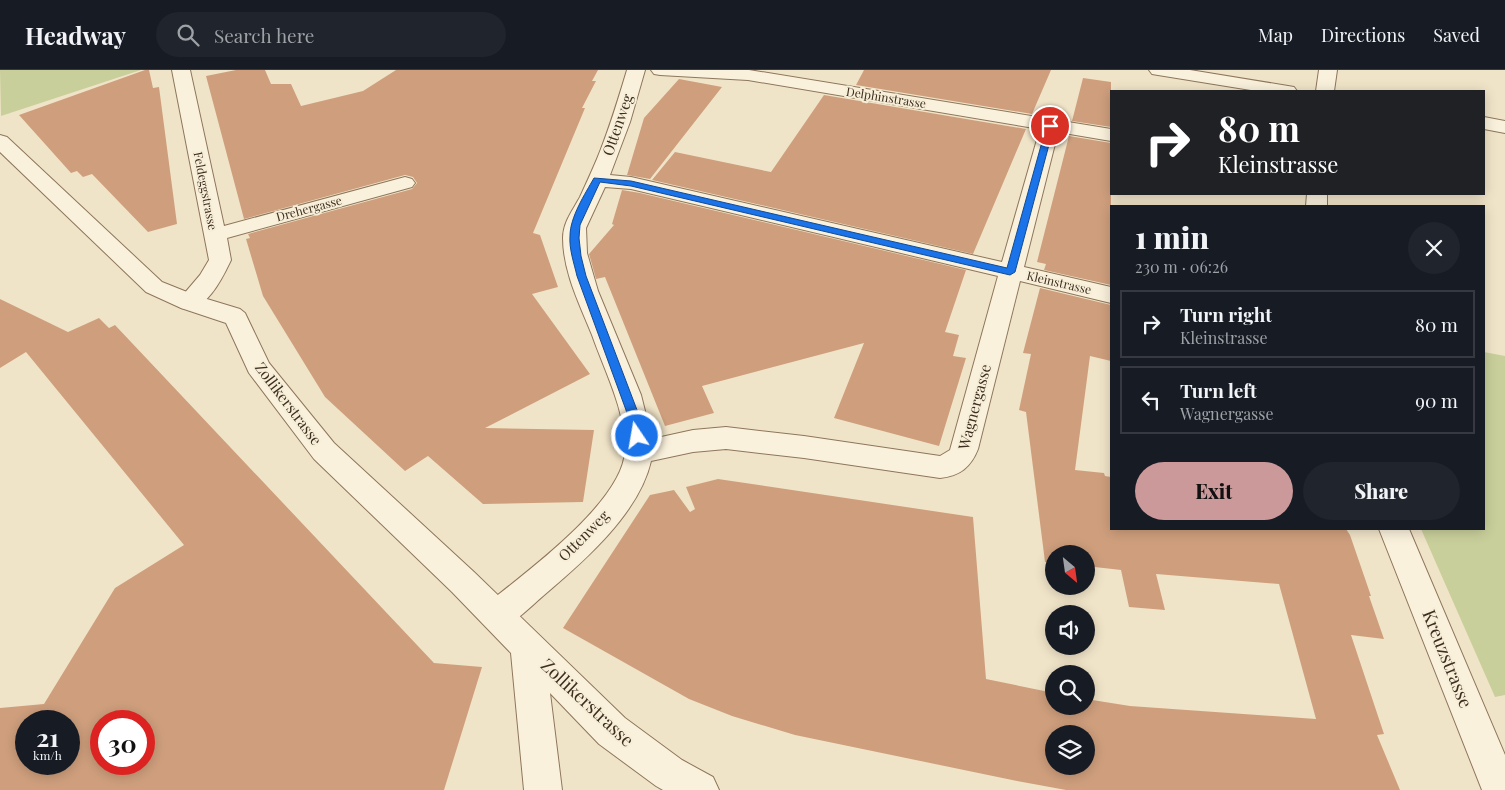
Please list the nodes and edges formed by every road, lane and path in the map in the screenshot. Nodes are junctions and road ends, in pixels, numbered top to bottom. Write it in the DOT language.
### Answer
graph roads {
  1 [pos="180,70"];
  2 [pos="636,70"];
  3 [pos="660,70"];
  4 [pos="1158,70"];
  5 [pos="1328,70"];
  6 [pos="1282,90"];
  7 [pos="1325,90"];
  8 [pos="1485,124"];
  9 [pos="1050,126"];
  10 [pos="1505,126"];
  11 [pos="1110,135"];
  12 [pos="0,141"];
  13 [pos="597,180"];
  14 [pos="405,183"];
  15 [pos="214,235"];
  16 [pos="1010,272"];
  17 [pos="1110,295"];
  18 [pos="189,302"];
  19 [pos="639,453"];
  20 [pos="1394,530"];
  21 [pos="497,615"];
  22 [pos="527,646"];
  23 [pos="543,790"];
  24 [pos="700,790"];
  25 [pos="1501,790"];
  1 -- 15 [label="street, Feldeggstrasse"];
  2 -- 13 [label="street, Ottenweg"];
  3 -- 9 [label="street, Delphinstrasse"];
  4 -- 6 [label="street"];
  5 -- 7 [label="street"];
  8 -- 10 [label="street"];
  9 -- 11 [label="street, Delphinstrasse"];
  9 -- 16 [label="street, Wagnergasse"];
  12 -- 18 [label="street, Zollikerstrasse"];
  13 -- 16 [label="street, Kleinstrasse"];
  13 -- 19 [label="street, Ottenweg"];
  14 -- 15 [label="street, Drehergasse"];
  15 -- 18 [label="street, Feldeggstrasse"];
  16 -- 17 [label="street, Kleinstrasse"];
  16 -- 19 [label="street, Wagnergasse"];
  18 -- 21 [label="street, Zollikerstrasse"];
  19 -- 21 [label="street, Ottenweg"];
  20 -- 25 [label="street, Kreuzstrasse"];
  21 -- 22 [label="street, Zollikerstrasse"];
  22 -- 23 [label="street, Zollikerstrasse"];
  22 -- 24 [label="street, Zollikerstrasse"];
}
